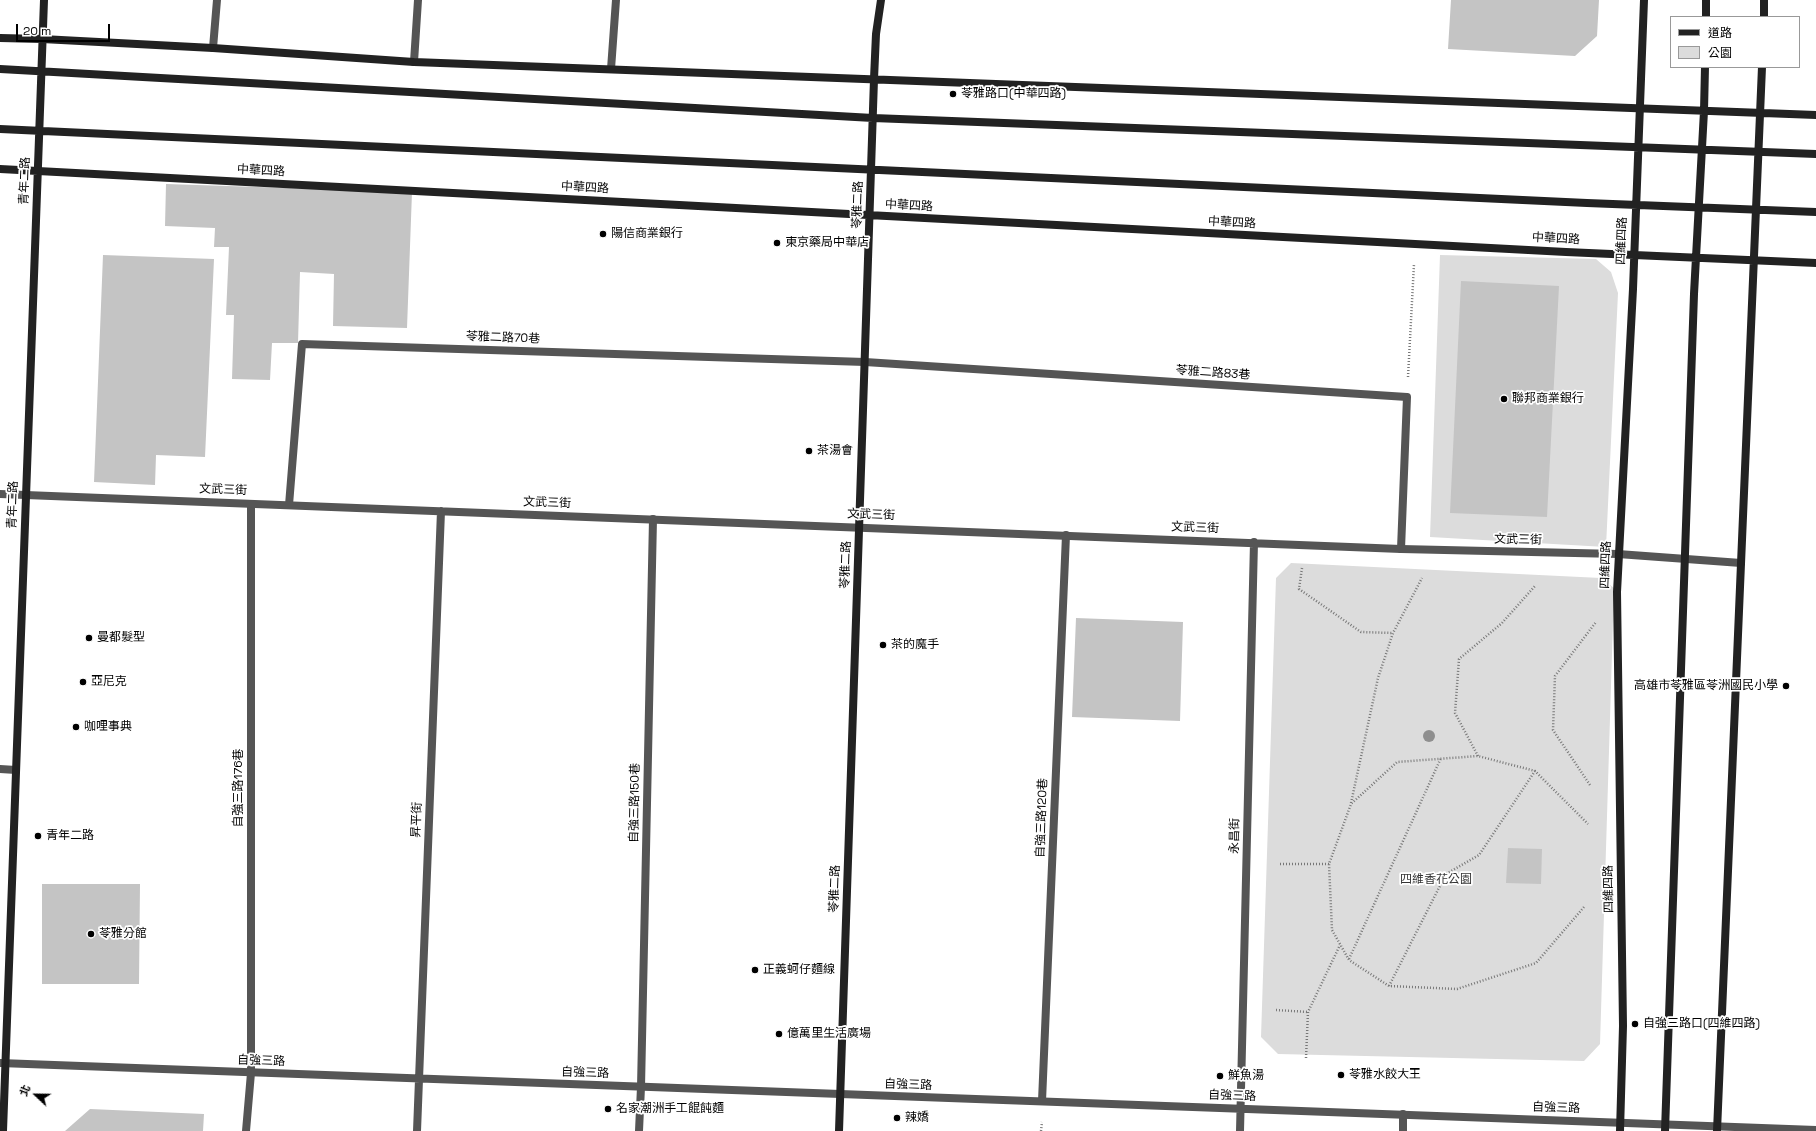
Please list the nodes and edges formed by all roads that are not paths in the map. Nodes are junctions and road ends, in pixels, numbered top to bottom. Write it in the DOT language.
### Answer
graph roads {
  1 [pos="44,0"];
  2 [pos="217,0"];
  3 [pos="418,0"];
  4 [pos="616,0"];
  5 [pos="881,0"];
  6 [pos="1644,0"];
  7 [pos="1706,0"];
  8 [pos="1764,0"];
  9 [pos="1706,16"];
  10 [pos="1764,16"];
  11 [pos="0,38"];
  12 [pos="42,39"];
  13 [pos="214,48"];
  14 [pos="414,62"];
  15 [pos="1705,68"];
  16 [pos="1762,68"];
  17 [pos="0,69"];
  18 [pos="611,69"];
  19 [pos="41,70"];
  20 [pos="874,79"];
  21 [pos="1639,108"];
  22 [pos="1704,111"];
  23 [pos="1760,113"];
  24 [pos="1816,115"];
  25 [pos="873,118"];
  26 [pos="0,128"];
  27 [pos="39,130"];
  28 [pos="1637,146"];
  29 [pos="1702,150"];
  30 [pos="1758,152"];
  31 [pos="1816,154"];
  32 [pos="0,169"];
  33 [pos="871,169"];
  34 [pos="38,171"];
  35 [pos="1635,204"];
  36 [pos="1698,207"];
  37 [pos="1756,209"];
  38 [pos="1816,212"];
  39 [pos="870,216"];
  40 [pos="1633,255"];
  41 [pos="1696,258"];
  42 [pos="1753,261"];
  43 [pos="1816,263"];
  44 [pos="865,362"];
  45 [pos="0,494"];
  46 [pos="26,495"];
  47 [pos="251,504"];
  48 [pos="289,505"];
  49 [pos="441,511"];
  50 [pos="653,519"];
  51 [pos="859,527"];
  52 [pos="1066,535"];
  53 [pos="1254,542"];
  54 [pos="1401,549"];
  55 [pos="1618,554"];
  56 [pos="1685,560"];
  57 [pos="1741,563"];
  58 [pos="0,769"];
  59 [pos="16,770"];
  60 [pos="3,1064"];
  61 [pos="251,1073"];
  62 [pos="419,1079"];
  63 [pos="642,1087"];
  64 [pos="840,1094"];
  65 [pos="1042,1101"];
  66 [pos="1240,1108"];
  67 [pos="1403,1114"];
  68 [pos="1620,1122"];
  69 [pos="1665,1127"];
  70 [pos="1717,1129"];
  71 [pos="1816,1130"];
  72 [pos="3,1131"];
  73 [pos="246,1131"];
  74 [pos="417,1131"];
  75 [pos="639,1131"];
  76 [pos="839,1131"];
  77 [pos="1240,1131"];
  78 [pos="1403,1131"];
  79 [pos="1620,1131"];
  1 -- 12 [label="street, 青年二路"];
  2 -- 13 [label="street"];
  3 -- 14 [label="street"];
  4 -- 18 [label="street"];
  5 -- 20 [label="street, 苓雅二路"];
  6 -- 21 [label="street, 四維四路"];
  7 -- 9 [label="street"];
  8 -- 10 [label="street"];
  11 -- 12 [label="street"];
  12 -- 13 [label="street"];
  12 -- 19 [label="street, 青年二路"];
  13 -- 14 [label="street"];
  14 -- 18 [label="street"];
  15 -- 22 [label="street"];
  16 -- 23 [label="street"];
  17 -- 19 [label="street"];
  18 -- 20 [label="street"];
  19 -- 25 [label="street"];
  19 -- 27 [label="street, 青年二路"];
  20 -- 21 [label="street"];
  20 -- 25 [label="street, 苓雅二路"];
  21 -- 22 [label="street"];
  21 -- 28 [label="street, 四維四路"];
  22 -- 23 [label="street"];
  22 -- 29 [label="street"];
  23 -- 24 [label="street"];
  23 -- 30 [label="street"];
  25 -- 28 [label="street"];
  25 -- 33 [label="street, 苓雅二路"];
  26 -- 27 [label="street"];
  27 -- 33 [label="street"];
  27 -- 34 [label="street, 青年二路"];
  28 -- 29 [label="street"];
  28 -- 35 [label="street, 四維四路"];
  29 -- 30 [label="street"];
  29 -- 36 [label="street"];
  30 -- 31 [label="street"];
  30 -- 37 [label="street"];
  32 -- 34 [label="street, 中華四路"];
  33 -- 35 [label="street"];
  33 -- 39 [label="street, 苓雅二路"];
  34 -- 39 [label="street, 中華四路"];
  34 -- 46 [label="street, 青年二路"];
  35 -- 36 [label="street"];
  35 -- 40 [label="street, 四維四路"];
  36 -- 37 [label="street"];
  36 -- 41 [label="street"];
  37 -- 38 [label="street"];
  37 -- 42 [label="street"];
  39 -- 40 [label="street, 中華四路"];
  39 -- 44 [label="street, 苓雅二路"];
  40 -- 41 [label="street, 中華四路"];
  40 -- 55 [label="street, 四維四路"];
  41 -- 42 [label="street, 中華四路"];
  41 -- 56 [label="street"];
  42 -- 43 [label="street, 中華四路"];
  42 -- 57 [label="street"];
  44 -- 48 [label="street, 苓雅二路70巷"];
  44 -- 51 [label="street, 苓雅二路"];
  44 -- 54 [label="street, 苓雅二路83巷"];
  45 -- 46 [label="street, 文武三街"];
  46 -- 47 [label="street, 文武三街"];
  46 -- 59 [label="street, 青年二路"];
  47 -- 48 [label="street, 文武三街"];
  47 -- 61 [label="street, 自強三路176巷"];
  48 -- 49 [label="street, 文武三街"];
  49 -- 50 [label="street, 文武三街"];
  49 -- 62 [label="street, 昇平街"];
  50 -- 51 [label="street, 文武三街"];
  50 -- 63 [label="street, 自強三路150巷"];
  51 -- 52 [label="street, 文武三街"];
  51 -- 64 [label="street, 苓雅二路"];
  52 -- 53 [label="street, 文武三街"];
  52 -- 65 [label="street, 自強三路120巷"];
  53 -- 54 [label="street, 文武三街"];
  53 -- 66 [label="street, 永昌街"];
  54 -- 55 [label="street, 文武三街"];
  55 -- 56 [label="street, 文武三街"];
  55 -- 68 [label="street, 四維四路"];
  56 -- 57 [label="street, 文武三街"];
  56 -- 69 [label="street"];
  57 -- 70 [label="street"];
  58 -- 59 [label="street"];
  59 -- 60 [label="street, 青年二路"];
  60 -- 61 [label="street, 自強三路"];
  60 -- 72 [label="street, 青年二路"];
  61 -- 62 [label="street, 自強三路"];
  61 -- 73 [label="street, 自強三路176巷"];
  62 -- 63 [label="street, 自強三路"];
  62 -- 74 [label="street, 昇平街"];
  63 -- 64 [label="street, 自強三路"];
  63 -- 75 [label="street, 自強三路150巷"];
  64 -- 65 [label="street, 自強三路"];
  64 -- 76 [label="street, 苓雅二路"];
  65 -- 66 [label="street, 自強三路"];
  66 -- 67 [label="street, 自強三路"];
  66 -- 77 [label="street, 永昌街"];
  67 -- 68 [label="street, 自強三路"];
  67 -- 78 [label="street"];
  68 -- 69 [label="street, 自強三路"];
  68 -- 79 [label="street, 四維四路"];
  69 -- 70 [label="street, 自強三路"];
  70 -- 71 [label="street, 自強三路"];
}
